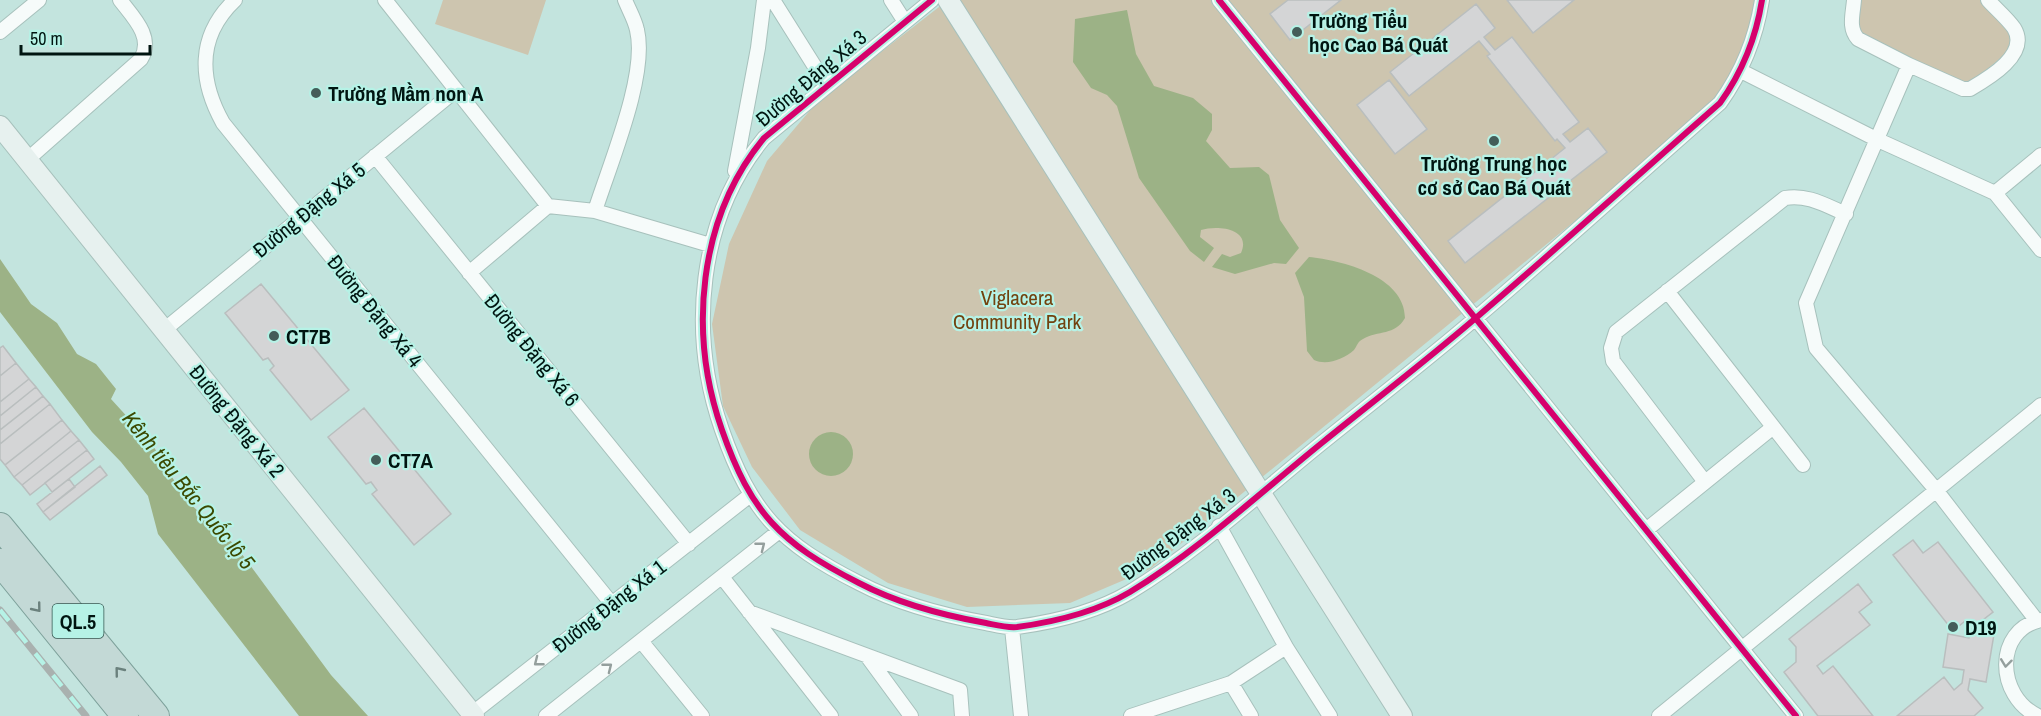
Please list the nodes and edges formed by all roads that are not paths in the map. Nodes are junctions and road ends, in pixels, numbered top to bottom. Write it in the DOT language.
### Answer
graph roads {
  1 [pos="39,0"];
  2 [pos="120,0"];
  3 [pos="235,0"];
  4 [pos="385,0"];
  5 [pos="625,0"];
  6 [pos="764,0"];
  7 [pos="773,0"];
  8 [pos="891,0"];
  9 [pos="932,0"];
  10 [pos="948,0"];
  11 [pos="1218,0"];
  12 [pos="1762,0"];
  13 [pos="1854,0"];
  14 [pos="1988,0"];
  15 [pos="905,22"];
  16 [pos="0,32"];
  17 [pos="1909,65"];
  18 [pos="1741,71"];
  19 [pos="827,86"];
  20 [pos="456,90"];
  21 [pos="0,126"];
  22 [pos="1878,140"];
  23 [pos="2041,154"];
  24 [pos="375,156"];
  25 [pos="27,160"];
  26 [pos="731,188"];
  27 [pos="1995,193"];
  28 [pos="548,206"];
  29 [pos="595,211"];
  30 [pos="1846,214"];
  31 [pos="299,218"];
  32 [pos="710,245"];
  33 [pos="2041,250"];
  34 [pos="469,273"];
  35 [pos="1667,291"];
  36 [pos="1475,318"];
  37 [pos="164,330"];
  38 [pos="2041,405"];
  39 [pos="1772,428"];
  40 [pos="1803,465"];
  41 [pos="1705,482"];
  42 [pos="1936,490"];
  43 [pos="1259,494"];
  44 [pos="750,496"];
  45 [pos="0,526"];
  46 [pos="1219,526"];
  47 [pos="1646,530"];
  48 [pos="778,532"];
  49 [pos="689,544"];
  50 [pos="0,562"];
  51 [pos="722,577"];
  52 [pos="612,604"];
  53 [pos="749,612"];
  54 [pos="2039,621"];
  55 [pos="1012,628"];
  56 [pos="641,641"];
  57 [pos="1286,647"];
  58 [pos="1742,648"];
  59 [pos="867,656"];
  60 [pos="1231,683"];
  61 [pos="471,715"];
  62 [pos="125,716"];
  63 [pos="156,716"];
  64 [pos="546,716"];
  65 [pos="702,716"];
  66 [pos="831,716"];
  67 [pos="911,716"];
  68 [pos="962,716"];
  69 [pos="1021,716"];
  70 [pos="1131,716"];
  71 [pos="1251,716"];
  72 [pos="1330,716"];
  73 [pos="1402,716"];
  74 [pos="1659,716"];
  75 [pos="1796,716"];
  76 [pos="2038,716"];
  1 -- 16 [label="street"];
  2 -- 25 [label="street"];
  3 -- 31 [label="street, Đường Đặng Xá 4"];
  4 -- 20 [label="street"];
  5 -- 29 [label="street"];
  6 -- 26 [label="street"];
  7 -- 19 [label="street"];
  8 -- 15 [label="street"];
  9 -- 15 [label="street, Đường Đặng Xá 3"];
  10 -- 43 [label="street"];
  11 -- 36 [label="street"];
  12 -- 18 [label="street, Đường Đặng Xá 3"];
  13 -- 17 [label="street"];
  14 -- 17 [label="street"];
  15 -- 19 [label="street, Đường Đặng Xá 3"];
  17 -- 22 [label="street"];
  18 -- 22 [label="street"];
  18 -- 36 [label="street, Đường Đặng Xá 3"];
  19 -- 26 [label="street, Đường Đặng Xá 3"];
  20 -- 24 [label="street, Đường Đặng Xá 5"];
  20 -- 28 [label="street"];
  21 -- 25 [label="street, Đường Đặng Xá 2"];
  22 -- 27 [label="street"];
  22 -- 30 [label="street"];
  23 -- 27 [label="street"];
  24 -- 31 [label="street, Đường Đặng Xá 5"];
  24 -- 34 [label="street, Đường Đặng Xá 6"];
  25 -- 37 [label="street, Đường Đặng Xá 2"];
  26 -- 32 [label="street, Đường Đặng Xá 3"];
  27 -- 33 [label="street"];
  28 -- 29 [label="street"];
  28 -- 34 [label="street"];
  29 -- 32 [label="street"];
  30 -- 35 [label="street"];
  30 -- 42 [label="street"];
  31 -- 37 [label="street, Đường Đặng Xá 5"];
  31 -- 52 [label="street, Đường Đặng Xá 4"];
  32 -- 44 [label="street, Đường Đặng Xá 3"];
  34 -- 49 [label="street, Đường Đặng Xá 6"];
  35 -- 39 [label="street"];
  35 -- 41 [label="street"];
  36 -- 43 [label="street, Đường Đặng Xá 3"];
  36 -- 47 [label="street"];
  37 -- 61 [label="street, Đường Đặng Xá 2"];
  38 -- 42 [label="street"];
  39 -- 40 [label="street"];
  39 -- 41 [label="street"];
  41 -- 47 [label="street"];
  42 -- 54 [label="street"];
  42 -- 58 [label="street"];
  43 -- 46 [label="street, Đường Đặng Xá 3"];
  43 -- 73 [label="street"];
  44 -- 48 [label="street, Đường Đặng Xá 3"];
  44 -- 49 [label="street, Đường Đặng Xá 1"];
  63 -- 45 [label="highway, QL.5, one-way"];
  46 -- 55 [label="street, Đường Đặng Xá 3"];
  46 -- 57 [label="street"];
  47 -- 58 [label="street"];
  51 -- 48 [label="street, one-way"];
  48 -- 55 [label="street, Đường Đặng Xá 3"];
  49 -- 52 [label="street, Đường Đặng Xá 1"];
  50 -- 62 [label="highway, QL.5, one-way"];
  51 -- 53 [label="street"];
  51 -- 56 [label="street"];
  52 -- 61 [label="street, Đường Đặng Xá 1, one-way"];
  53 -- 59 [label="street"];
  53 -- 66 [label="street"];
  54 -- 76 [label="street, one-way"];
  55 -- 69 [label="street"];
  64 -- 56 [label="street, one-way"];
  56 -- 65 [label="street"];
  57 -- 60 [label="street"];
  57 -- 72 [label="street"];
  58 -- 74 [label="street"];
  58 -- 75 [label="street"];
  59 -- 67 [label="street"];
  59 -- 68 [label="street"];
  60 -- 70 [label="street"];
  60 -- 71 [label="street"];
}
